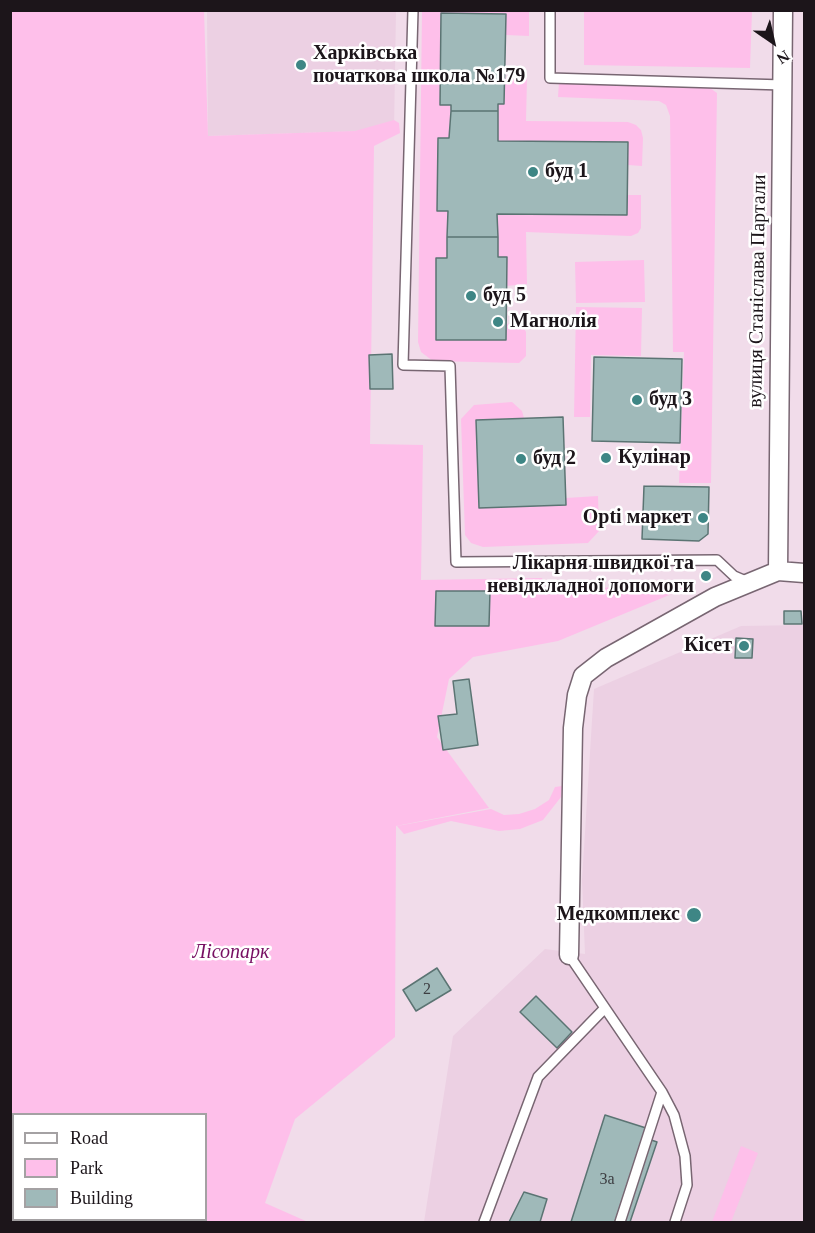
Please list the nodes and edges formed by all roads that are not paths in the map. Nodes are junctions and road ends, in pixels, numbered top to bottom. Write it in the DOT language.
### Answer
graph roads {
  1 [pos="413,10"];
  2 [pos="550,10"];
  3 [pos="783,10"];
  4 [pos="783,85"];
  5 [pos="778,572"];
  6 [pos="804,573"];
  7 [pos="750,583"];
  8 [pos="569,955"];
  9 [pos="605,1008"];
  10 [pos="662,1092"];
  11 [pos="484,1222"];
  12 [pos="620,1222"];
  13 [pos="675,1222"];
  1 -- 7 [label="lane"];
  2 -- 4 [label="lane"];
  3 -- 4 [label="street, вулиця Станіслава Партали"];
  4 -- 5 [label="street, вулиця Станіслава Партали"];
  5 -- 6 [label="street"];
  5 -- 7 [label="street"];
  7 -- 8 [label="street"];
  8 -- 9 [label="lane"];
  9 -- 10 [label="lane"];
  9 -- 11 [label="lane"];
  10 -- 12 [label="lane"];
  10 -- 13 [label="lane"];
}
